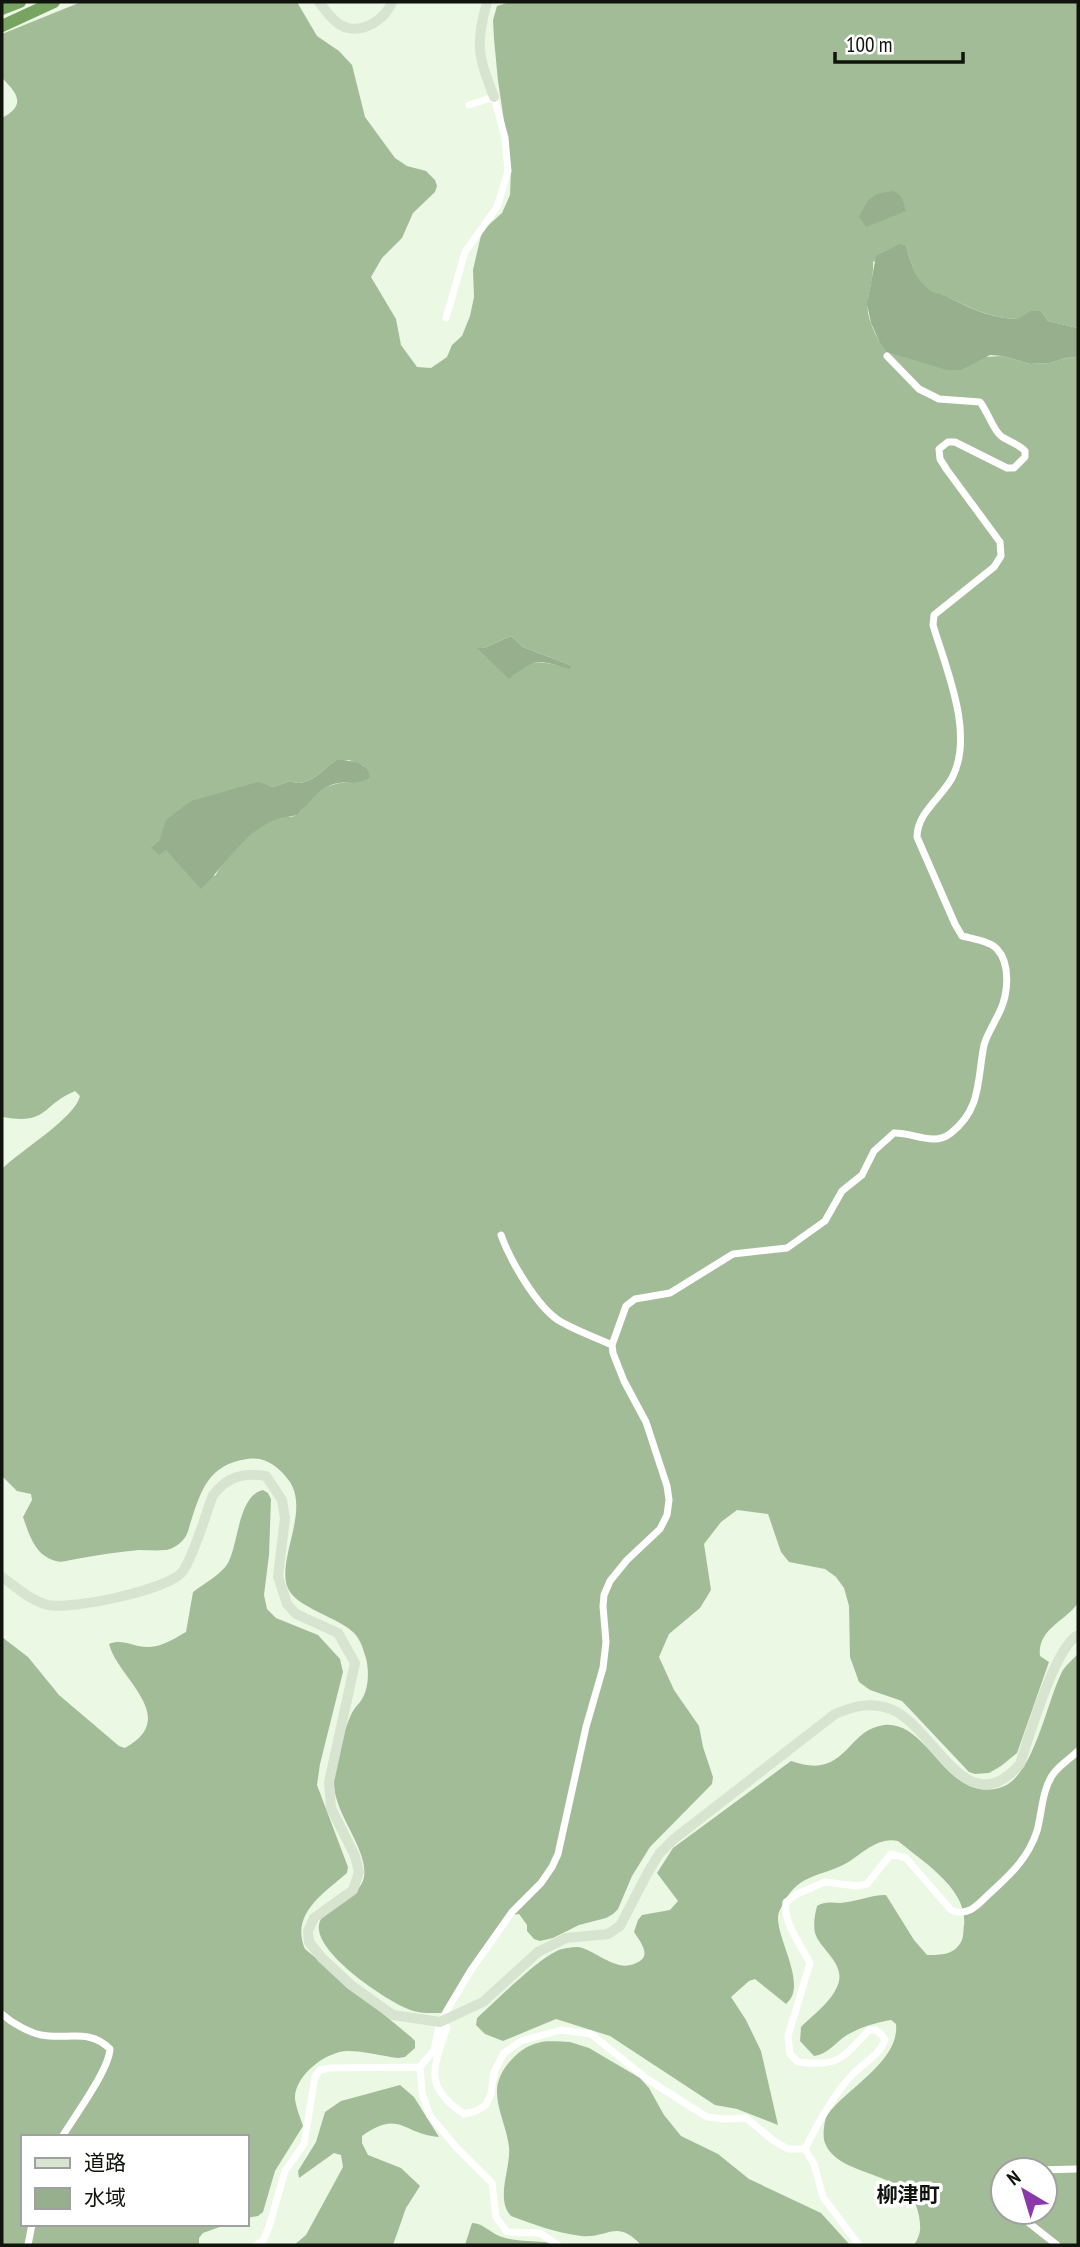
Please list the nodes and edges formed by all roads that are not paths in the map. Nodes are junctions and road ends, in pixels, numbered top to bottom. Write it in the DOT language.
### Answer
graph roads {
  1 [pos="20,2"];
  2 [pos="54,2"];
  3 [pos="319,2"];
  4 [pos="392,2"];
  5 [pos="487,2"];
  6 [pos="2,9"];
  7 [pos="2,26"];
  8 [pos="494,97"];
  9 [pos="469,105"];
  10 [pos="446,318"];
  11 [pos="887,356"];
  12 [pos="501,1235"];
  13 [pos="612,1345"];
  14 [pos="2,1577"];
  15 [pos="1078,1635"];
  16 [pos="1078,1751"];
  17 [pos="2,2014"];
  18 [pos="440,2022"];
  19 [pos="420,2067"];
  20 [pos="63,2135"];
  21 [pos="805,2149"];
  22 [pos="1059,2169"];
  23 [pos="1078,2169"];
  24 [pos="32,2226"];
  25 [pos="1033,2226"];
  26 [pos="28,2245"];
  27 [pos="256,2245"];
  28 [pos="558,2245"];
  29 [pos="859,2245"];
  30 [pos="1057,2245"];
  1 -- 6 [label="highway"];
  2 -- 7 [label="highway"];
  3 -- 4 [label="street"];
  5 -- 8 [label="street"];
  8 -- 9 [label="street"];
  8 -- 10 [label="street"];
  11 -- 13 [label="street"];
  12 -- 13 [label="street"];
  13 -- 18 [label="street"];
  14 -- 18 [label="street"];
  15 -- 18 [label="street"];
  16 -- 21 [label="street"];
  17 -- 20 [label="street"];
  18 -- 19 [label="street"];
  18 -- 21 [label="street"];
  19 -- 27 [label="street"];
  19 -- 28 [label="street"];
  21 -- 29 [label="street"];
  22 -- 23 [label="street"];
  24 -- 26 [label="street"];
  25 -- 30 [label="street"];
}
